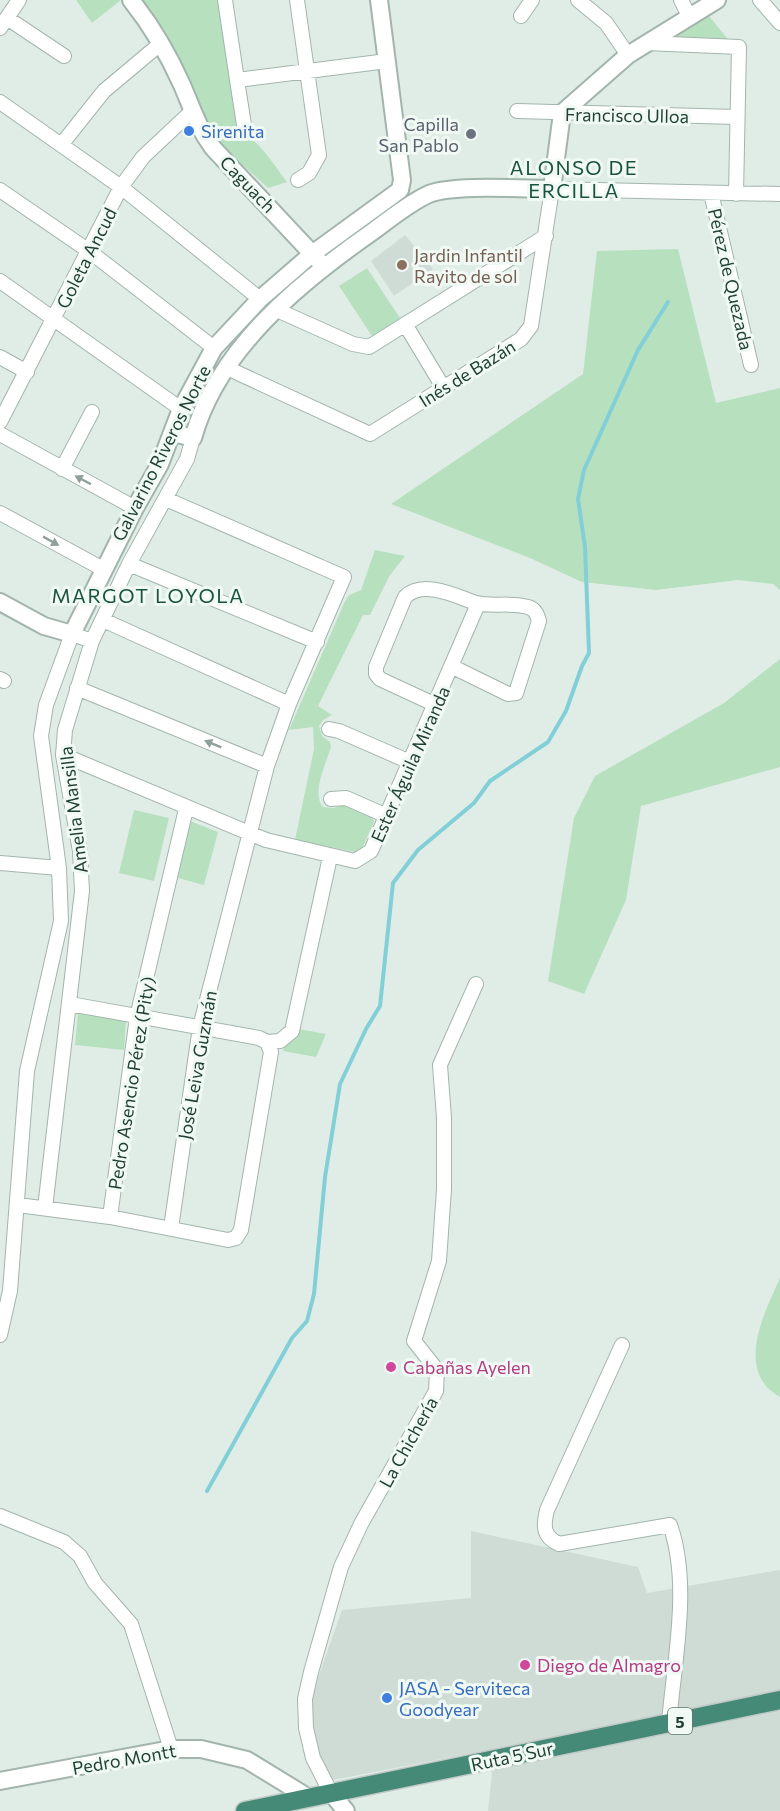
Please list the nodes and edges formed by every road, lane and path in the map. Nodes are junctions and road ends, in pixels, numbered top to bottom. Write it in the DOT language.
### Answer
graph roads {
  1 [pos="20,0"];
  2 [pos="131,0"];
  3 [pos="225,0"];
  4 [pos="297,0"];
  5 [pos="379,0"];
  6 [pos="532,0"];
  7 [pos="578,0"];
  8 [pos="681,0"];
  9 [pos="717,0"];
  10 [pos="760,0"];
  11 [pos="521,16"];
  12 [pos="689,16"];
  13 [pos="3,23"];
  14 [pos="780,23"];
  15 [pos="646,43"];
  16 [pos="160,44"];
  17 [pos="628,55"];
  18 [pos="64,56"];
  19 [pos="387,61"];
  20 [pos="307,71"];
  21 [pos="237,80"];
  22 [pos="0,102"];
  23 [pos="192,111"];
  24 [pos="517,111"];
  25 [pos="562,113"];
  26 [pos="737,117"];
  27 [pos="244,125"];
  28 [pos="61,145"];
  29 [pos="298,180"];
  30 [pos="121,187"];
  31 [pos="552,189"];
  32 [pos="0,190"];
  33 [pos="711,194"];
  34 [pos="736,194"];
  35 [pos="780,194"];
  36 [pos="546,236"];
  37 [pos="89,251"];
  38 [pos="318,260"];
  39 [pos="0,281"];
  40 [pos="260,299"];
  41 [pos="277,310"];
  42 [pos="56,318"];
  43 [pos="405,324"];
  44 [pos="214,348"];
  45 [pos="0,357"];
  46 [pos="751,365"];
  47 [pos="227,368"];
  48 [pos="27,372"];
  49 [pos="443,387"];
  50 [pos="181,409"];
  51 [pos="92,412"];
  52 [pos="0,422"];
  53 [pos="174,433"];
  54 [pos="0,434"];
  55 [pos="193,438"];
  56 [pos="62,469"];
  57 [pos="166,499"];
  58 [pos="135,508"];
  59 [pos="0,513"];
  60 [pos="129,564"];
  61 [pos="103,569"];
  62 [pos="0,602"];
  63 [pos="478,604"];
  64 [pos="102,620"];
  65 [pos="72,634"];
  66 [pos="93,641"];
  67 [pos="317,642"];
  68 [pos="453,668"];
  69 [pos="77,688"];
  70 [pos="289,704"];
  71 [pos="436,705"];
  72 [pos="329,729"];
  73 [pos="63,755"];
  74 [pos="410,762"];
  75 [pos="267,766"];
  76 [pos="331,799"];
  77 [pos="186,809"];
  78 [pos="387,816"];
  79 [pos="251,835"];
  80 [pos="330,856"];
  81 [pos="0,863"];
  82 [pos="59,868"];
  83 [pos="476,984"];
  84 [pos="70,1004"];
  85 [pos="137,1017"];
  86 [pos="200,1027"];
  87 [pos="267,1042"];
  88 [pos="18,1205"];
  89 [pos="45,1208"];
  90 [pos="110,1216"];
  91 [pos="171,1228"];
  92 [pos="0,1335"];
  93 [pos="622,1345"];
  94 [pos="0,1516"];
  95 [pos="780,1700"];
  96 [pos="669,1723"];
  97 [pos="171,1749"];
  98 [pos="0,1781"];
  99 [pos="331,1793"];
  100 [pos="309,1798"];
  101 [pos="245,1811"];
  102 [pos="346,1811"];
  1 -- 13 [label="street"];
  2 -- 16 [label="street, Caguach"];
  3 -- 21 [label="street"];
  4 -- 20 [label="street"];
  5 -- 19 [label="street, Galvarino Riveros Norte"];
  6 -- 11 [label="street"];
  7 -- 17 [label="street"];
  8 -- 12 [label="street"];
  9 -- 12 [label="street"];
  10 -- 14 [label="street"];
  12 -- 15 [label="street"];
  13 -- 18 [label="street"];
  15 -- 17 [label="street"];
  15 -- 26 [label="street"];
  16 -- 23 [label="street, Caguach"];
  16 -- 28 [label="street"];
  17 -- 25 [label="street"];
  19 -- 20 [label="street"];
  19 -- 38 [label="street, Galvarino Riveros Norte"];
  20 -- 21 [label="street"];
  20 -- 29 [label="street"];
  21 -- 27 [label="street"];
  22 -- 28 [label="street"];
  23 -- 30 [label="street, Goleta Ancud"];
  23 -- 38 [label="street, Caguach"];
  24 -- 25 [label="street, Francisco Ulloa"];
  25 -- 26 [label="street, Francisco Ulloa"];
  25 -- 31 [label="street, Inés de Bazán"];
  26 -- 34 [label="street"];
  28 -- 30 [label="street"];
  30 -- 37 [label="street, Goleta Ancud"];
  30 -- 40 [label="street"];
  31 -- 33 [label="street"];
  31 -- 36 [label="street, Inés de Bazán"];
  31 -- 38 [label="street"];
  32 -- 37 [label="street"];
  33 -- 34 [label="street"];
  33 -- 46 [label="street, Pérez de Quezada"];
  34 -- 35 [label="street"];
  36 -- 43 [label="street"];
  36 -- 49 [label="street, Inés de Bazán"];
  37 -- 42 [label="street, Goleta Ancud"];
  37 -- 44 [label="street"];
  38 -- 40 [label="street, Galvarino Riveros Norte"];
  38 -- 41 [label="street"];
  39 -- 42 [label="street"];
  40 -- 44 [label="street, Galvarino Riveros Norte"];
  41 -- 43 [label="street"];
  41 -- 47 [label="street"];
  42 -- 48 [label="street, Goleta Ancud"];
  42 -- 50 [label="street"];
  43 -- 49 [label="street"];
  44 -- 50 [label="street, Galvarino Riveros Norte"];
  45 -- 48 [label="street"];
  47 -- 49 [label="street, Inés de Bazán"];
  47 -- 55 [label="street"];
  48 -- 52 [label="street, Goleta Ancud"];
  50 -- 53 [label="street, Galvarino Riveros Norte"];
  51 -- 56 [label="street"];
  53 -- 55 [label="street"];
  53 -- 58 [label="street, Galvarino Riveros Norte"];
  54 -- 56 [label="street"];
  55 -- 57 [label="street, Amelia Mansilla"];
  58 -- 56 [label="street, one-way"];
  57 -- 60 [label="street, Amelia Mansilla"];
  57 -- 67 [label="street, José Leiva Guzmán"];
  58 -- 61 [label="street, Galvarino Riveros Norte"];
  59 -- 61 [label="street, one-way"];
  60 -- 64 [label="street, Amelia Mansilla"];
  60 -- 67 [label="street"];
  61 -- 65 [label="street, Galvarino Riveros Norte"];
  62 -- 65 [label="street"];
  63 -- 68 [label="street, Ester Águila Miranda"];
  63 -- 68 [label="street"];
  63 -- 71 [label="street"];
  64 -- 66 [label="street, Amelia Mansilla"];
  64 -- 70 [label="street"];
  65 -- 66 [label="street"];
  65 -- 82 [label="street, Galvarino Riveros Norte"];
  66 -- 69 [label="street, Amelia Mansilla"];
  67 -- 70 [label="street, José Leiva Guzmán"];
  68 -- 71 [label="street, Ester Águila Miranda"];
  69 -- 73 [label="street, Amelia Mansilla"];
  75 -- 69 [label="street, one-way"];
  70 -- 75 [label="street, José Leiva Guzmán"];
  71 -- 74 [label="street, Ester Águila Miranda"];
  72 -- 74 [label="street"];
  73 -- 77 [label="street, Ester Águila Miranda"];
  73 -- 84 [label="street, Amelia Mansilla"];
  74 -- 78 [label="street, Ester Águila Miranda"];
  75 -- 79 [label="street, José Leiva Guzmán"];
  76 -- 78 [label="street"];
  77 -- 79 [label="street, Ester Águila Miranda"];
  77 -- 85 [label="street, Pedro Asencio Pérez (Pity)"];
  78 -- 80 [label="street, Ester Águila Miranda"];
  79 -- 80 [label="street, Ester Águila Miranda"];
  79 -- 86 [label="street, José Leiva Guzmán"];
  80 -- 87 [label="street"];
  81 -- 82 [label="street"];
  82 -- 88 [label="street, Galvarino Riveros Norte"];
  83 -- 99 [label="street, La Chichería"];
  84 -- 85 [label="street"];
  84 -- 89 [label="street, Amelia Mansilla"];
  85 -- 86 [label="street"];
  85 -- 90 [label="street, Pedro Asencio Pérez (Pity)"];
  86 -- 87 [label="street"];
  86 -- 91 [label="street, José Leiva Guzmán"];
  87 -- 91 [label="street"];
  88 -- 89 [label="street"];
  88 -- 92 [label="street, Galvarino Riveros Norte"];
  89 -- 90 [label="street"];
  90 -- 91 [label="street"];
  93 -- 96 [label="street"];
  94 -- 97 [label="street"];
  95 -- 96 [label="highway, Ruta 5 Sur / 5"];
  96 -- 99 [label="highway, Ruta 5 Sur / 5"];
  97 -- 98 [label="street, Pedro Montt"];
  97 -- 100 [label="street, Pedro Montt"];
  99 -- 100 [label="highway, Ruta 5 Sur / 5"];
  99 -- 102 [label="street"];
  100 -- 101 [label="highway, Ruta 5 Sur / 5"];
}
